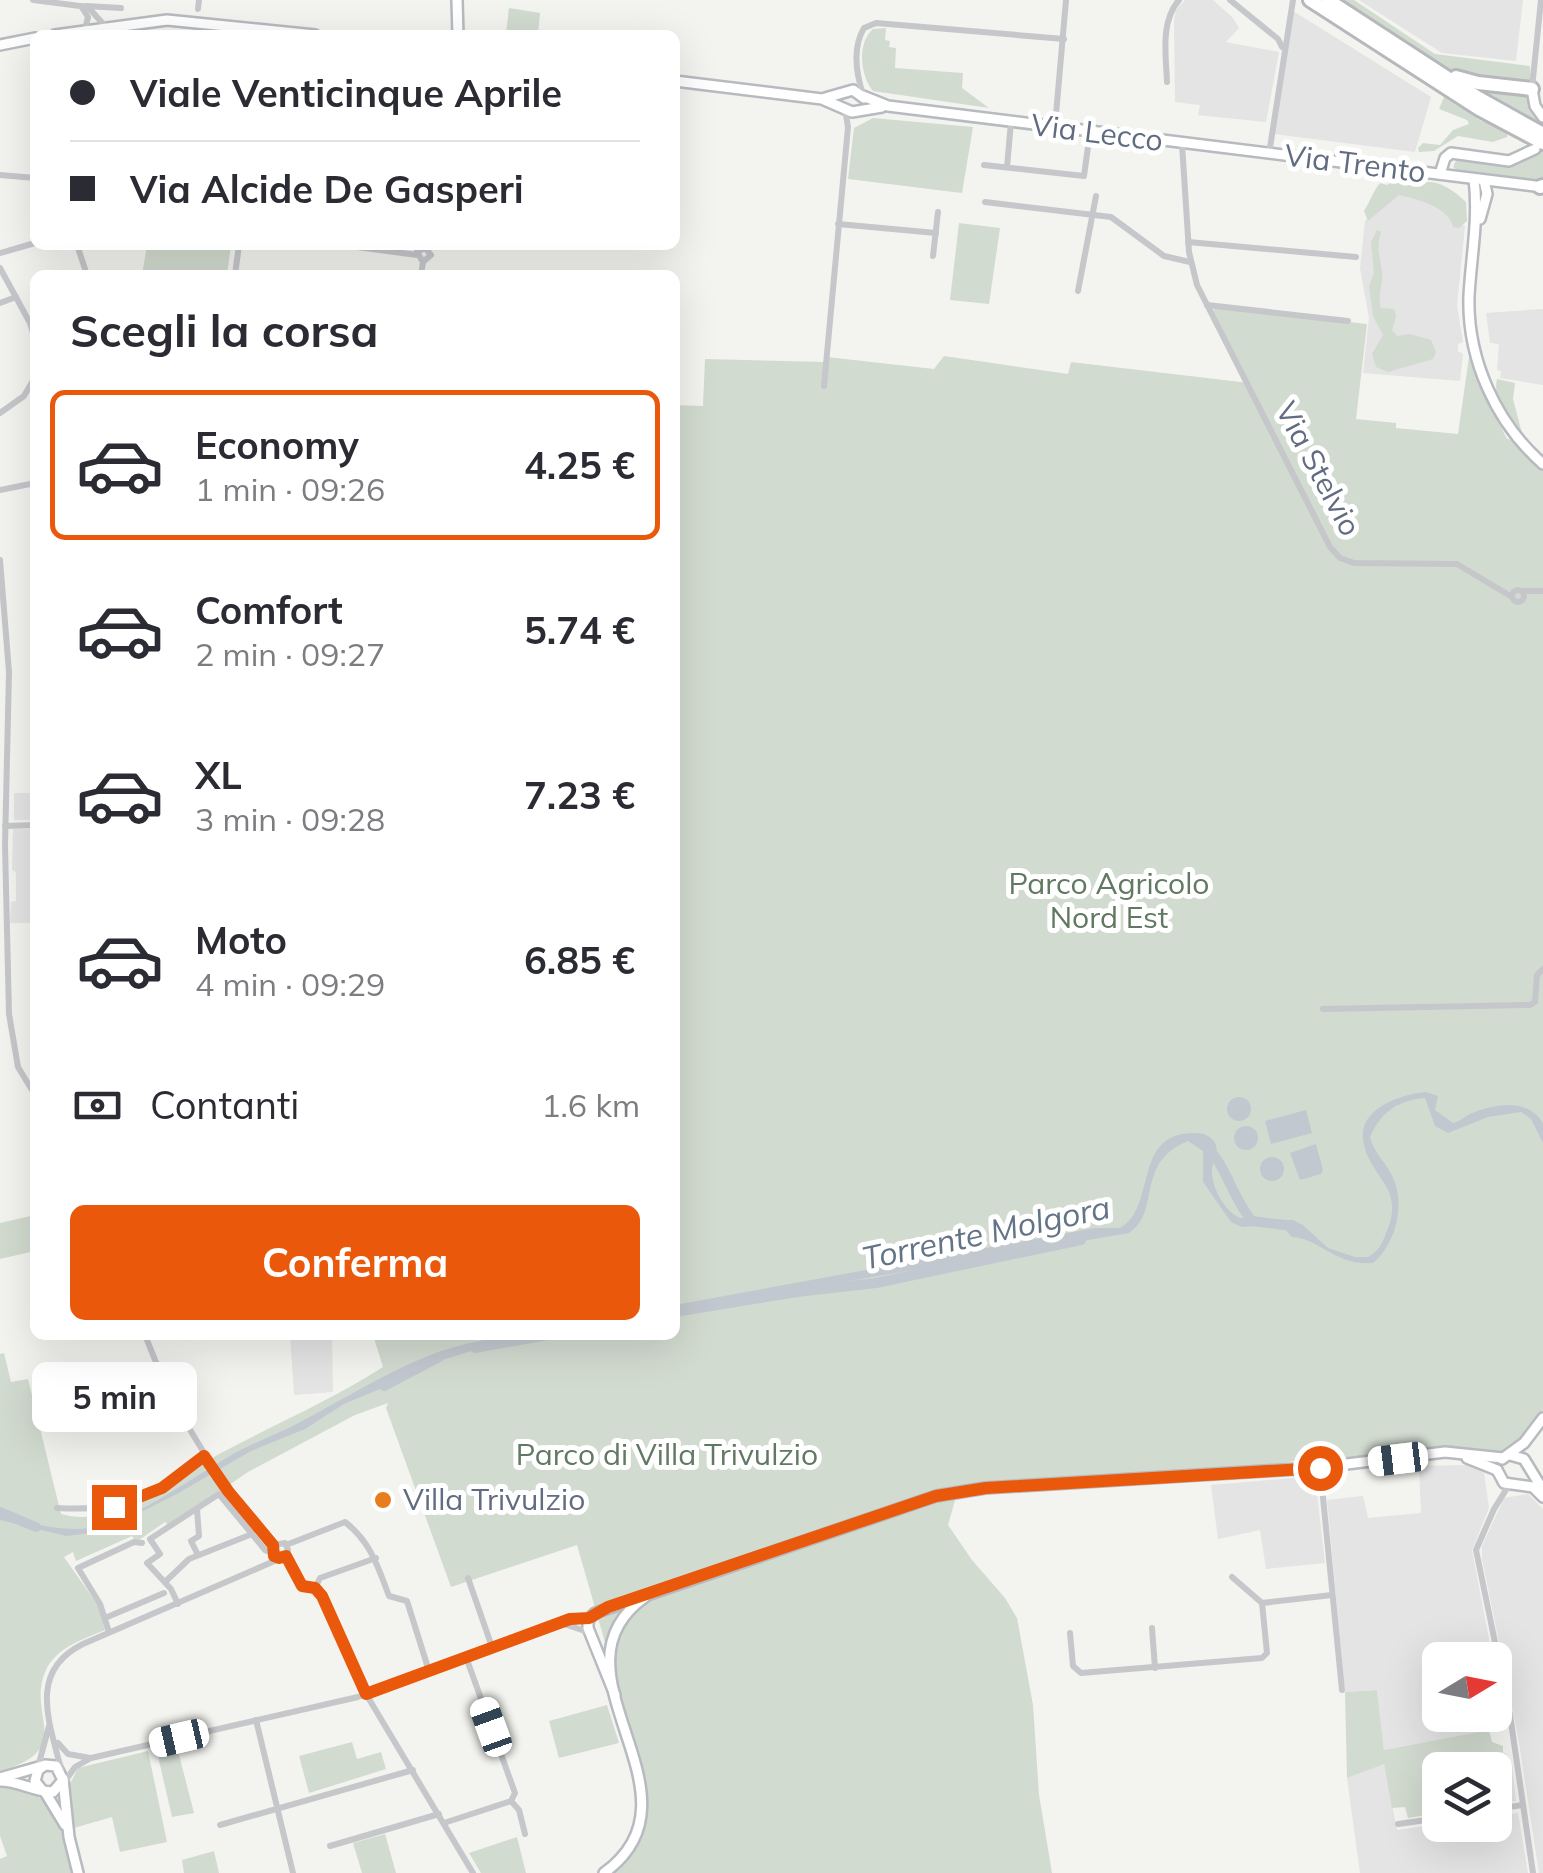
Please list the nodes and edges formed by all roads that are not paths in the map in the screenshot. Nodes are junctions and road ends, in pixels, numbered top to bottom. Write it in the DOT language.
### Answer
graph roads {
  1 [pos="32,0"];
  2 [pos="198,0"];
  3 [pos="457,0"];
  4 [pos="1066,0"];
  5 [pos="1179,0"];
  6 [pos="1230,0"];
  7 [pos="1293,0"];
  8 [pos="1310,0"];
  9 [pos="1328,0"];
  10 [pos="1541,0"];
  11 [pos="80,6"];
  12 [pos="121,8"];
  13 [pos="198,10"];
  14 [pos="456,20"];
  15 [pos="105,26"];
  16 [pos="85,30"];
  17 [pos="234,30"];
  18 [pos="451,30"];
  19 [pos="457,30"];
  20 [pos="1064,38"];
  21 [pos="30,39"];
  22 [pos="1540,40"];
  23 [pos="1394,43"];
  24 [pos="0,44"];
  25 [pos="1283,53"];
  26 [pos="856,68"];
  27 [pos="680,82"];
  28 [pos="1166,82"];
  29 [pos="1536,85"];
  30 [pos="846,92"];
  31 [pos="863,96"];
  32 [pos="822,99"];
  33 [pos="888,106"];
  34 [pos="851,110"];
  35 [pos="1543,117"];
  36 [pos="1011,122"];
  37 [pos="1056,128"];
  38 [pos="1090,132"];
  39 [pos="1543,134"];
  40 [pos="1182,144"];
  41 [pos="1540,148"];
  42 [pos="1269,154"];
  43 [pos="984,164"];
  44 [pos="1007,167"];
  45 [pos="1440,174"];
  46 [pos="0,175"];
  47 [pos="30,178"];
  48 [pos="1479,179"];
  49 [pos="1542,186"];
  50 [pos="1096,196"];
  51 [pos="986,202"];
  52 [pos="938,212"];
  53 [pos="1094,214"];
  54 [pos="838,224"];
  55 [pos="936,233"];
  56 [pos="1188,242"];
  57 [pos="30,245"];
  58 [pos="372,250"];
  59 [pos="428,250"];
  60 [pos="0,254"];
  61 [pos="933,256"];
  62 [pos="1356,257"];
  63 [pos="420,258"];
  64 [pos="1190,262"];
  65 [pos="0,268"];
  66 [pos="420,270"];
  67 [pos="1078,291"];
  68 [pos="16,297"];
  69 [pos="0,303"];
  70 [pos="1206,305"];
  71 [pos="1348,320"];
  72 [pos="30,329"];
  73 [pos="824,386"];
  74 [pos="30,390"];
  75 [pos="0,413"];
  76 [pos="1543,464"];
  77 [pos="30,484"];
  78 [pos="1,491"];
  79 [pos="0,560"];
  80 [pos="1539,591"];
  81 [pos="30,825"];
  82 [pos="5,826"];
  83 [pos="1543,969"];
  84 [pos="1324,1009"];
  85 [pos="30,1087"];
  86 [pos="147,1340"];
  87 [pos="1543,1419"];
  88 [pos="1534,1430"];
  89 [pos="1419,1456"];
  90 [pos="1507,1457"];
  91 [pos="206,1458"];
  92 [pos="1527,1466"];
  93 [pos="1320,1468"];
  94 [pos="1507,1480"];
  95 [pos="1543,1494"];
  96 [pos="57,1508"];
  97 [pos="197,1508"];
  98 [pos="252,1534"];
  99 [pos="142,1543"];
  100 [pos="286,1544"];
  101 [pos="274,1552"];
  102 [pos="198,1555"];
  103 [pos="286,1556"];
  104 [pos="376,1558"];
  105 [pos="1232,1576"];
  106 [pos="468,1578"];
  107 [pos="165,1582"];
  108 [pos="315,1588"];
  109 [pos="661,1589"];
  110 [pos="164,1593"];
  111 [pos="1332,1594"];
  112 [pos="1262,1603"];
  113 [pos="178,1604"];
  114 [pos="592,1615"];
  115 [pos="105,1618"];
  116 [pos="560,1623"];
  117 [pos="1152,1628"];
  118 [pos="613,1631"];
  119 [pos="110,1632"];
  120 [pos="590,1633"];
  121 [pos="1070,1634"];
  122 [pos="492,1647"];
  123 [pos="466,1657"];
  124 [pos="1154,1668"];
  125 [pos="429,1670"];
  126 [pos="1342,1690"];
  127 [pos="366,1694"];
  128 [pos="615,1695"];
  129 [pos="49,1717"];
  130 [pos="256,1720"];
  131 [pos="53,1732"];
  132 [pos="45,1745"];
  133 [pos="88,1758"];
  134 [pos="59,1761"];
  135 [pos="42,1767"];
  136 [pos="22,1770"];
  137 [pos="412,1770"];
  138 [pos="0,1780"];
  139 [pos="62,1780"];
  140 [pos="43,1791"];
  141 [pos="511,1801"];
  142 [pos="1523,1805"];
  143 [pos="1512,1807"];
  144 [pos="278,1809"];
  145 [pos="438,1814"];
  146 [pos="1422,1821"];
  147 [pos="444,1823"];
  148 [pos="220,1824"];
  149 [pos="1398,1824"];
  150 [pos="526,1834"];
  151 [pos="70,1837"];
  152 [pos="330,1846"];
  153 [pos="472,1872"];
  154 [pos="78,1873"];
  155 [pos="294,1873"];
  156 [pos="604,1873"];
  157 [pos="1533,1873"];
  1 -- 11 [label="street"];
  2 -- 13 [label="street"];
  3 -- 14 [label="street"];
  4 -- 20 [label="street"];
  5 -- 28 [label="street"];
  6 -- 25 [label="street"];
  7 -- 25 [label="street, Via Trento"];
  8 -- 41 [label="highway"];
  9 -- 23 [label="highway"];
  10 -- 22 [label="street"];
  11 -- 12 [label="street"];
  11 -- 15 [label="street"];
  11 -- 16 [label="street"];
  14 -- 18 [label="street"];
  14 -- 19 [label="street"];
  15 -- 16 [label="street"];
  15 -- 17 [label="street"];
  20 -- 26 [label="street"];
  20 -- 37 [label="street"];
  21 -- 24 [label="street"];
  22 -- 29 [label="street"];
  23 -- 29 [label="highway"];
  23 -- 39 [label="highway"];
  25 -- 42 [label="street, Via Trento"];
  26 -- 30 [label="street"];
  26 -- 31 [label="street"];
  27 -- 32 [label="street, Via Lecco"];
  29 -- 35 [label="street"];
  30 -- 31 [label="street, Via Lecco"];
  30 -- 32 [label="street, Via Lecco"];
  30 -- 34 [label="street"];
  31 -- 33 [label="street, Via Lecco"];
  31 -- 34 [label="street"];
  32 -- 34 [label="street, Via Lecco"];
  33 -- 34 [label="street, Via Lecco"];
  33 -- 36 [label="street, Via Lecco"];
  34 -- 54 [label="street"];
  36 -- 37 [label="street, Via Lecco"];
  36 -- 44 [label="street, Via Lecco"];
  37 -- 38 [label="street, Via Lecco"];
  38 -- 40 [label="street, Via Lecco"];
  38 -- 44 [label="street, Via Lecco"];
  40 -- 42 [label="street, Via Trento"];
  40 -- 56 [label="street, Via Stelvio"];
  41 -- 45 [label="street, Via Trento"];
  42 -- 45 [label="street, Via Trento"];
  43 -- 44 [label="street, Via Lecco"];
  45 -- 48 [label="street, Via Trento"];
  46 -- 47 [label="street"];
  48 -- 49 [label="street, Via Trento"];
  48 -- 76 [label="street"];
  50 -- 53 [label="street"];
  51 -- 53 [label="street"];
  52 -- 55 [label="street"];
  53 -- 64 [label="street"];
  53 -- 67 [label="street"];
  54 -- 55 [label="street"];
  54 -- 73 [label="street"];
  55 -- 61 [label="street"];
  56 -- 62 [label="street"];
  56 -- 64 [label="street, Via Stelvio"];
  57 -- 60 [label="street"];
  58 -- 63 [label="street"];
  59 -- 63 [label="street"];
  63 -- 66 [label="street"];
  64 -- 70 [label="street, Via Stelvio"];
  65 -- 68 [label="street"];
  68 -- 69 [label="street"];
  68 -- 72 [label="street"];
  70 -- 71 [label="street"];
  70 -- 80 [label="street, Via Stelvio"];
  74 -- 75 [label="street"];
  77 -- 78 [label="street"];
  79 -- 82 [label="street"];
  81 -- 82 [label="street"];
  82 -- 85 [label="street"];
  83 -- 84 [label="street"];
  86 -- 91 [label="street"];
  87 -- 88 [label="street"];
  88 -- 90 [label="street"];
  88 -- 92 [label="street"];
  89 -- 90 [label="street"];
  89 -- 93 [label="street"];
  89 -- 94 [label="street"];
  90 -- 92 [label="street"];
  90 -- 94 [label="street"];
  91 -- 96 [label="street"];
  91 -- 101 [label="street"];
  92 -- 94 [label="street"];
  92 -- 95 [label="street"];
  93 -- 109 [label="street"];
  93 -- 111 [label="street"];
  94 -- 95 [label="street"];
  94 -- 142 [label="street"];
  97 -- 98 [label="street"];
  97 -- 102 [label="street"];
  97 -- 107 [label="street"];
  98 -- 101 [label="street"];
  98 -- 102 [label="street"];
  99 -- 115 [label="street"];
  100 -- 101 [label="street"];
  100 -- 103 [label="street"];
  100 -- 104 [label="street"];
  101 -- 103 [label="street"];
  101 -- 113 [label="street"];
  102 -- 107 [label="street"];
  103 -- 108 [label="street"];
  104 -- 108 [label="street"];
  104 -- 125 [label="street"];
  105 -- 112 [label="street"];
  106 -- 122 [label="street"];
  107 -- 113 [label="street"];
  108 -- 127 [label="street"];
  109 -- 114 [label="street"];
  109 -- 118 [label="street"];
  110 -- 115 [label="street"];
  111 -- 112 [label="street"];
  111 -- 126 [label="street"];
  112 -- 124 [label="street"];
  113 -- 119 [label="street"];
  114 -- 116 [label="street"];
  114 -- 118 [label="street"];
  114 -- 120 [label="street"];
  115 -- 119 [label="street"];
  116 -- 120 [label="street"];
  116 -- 122 [label="street"];
  117 -- 124 [label="street"];
  118 -- 120 [label="street"];
  118 -- 128 [label="street"];
  119 -- 129 [label="street"];
  120 -- 128 [label="street"];
  121 -- 124 [label="street"];
  122 -- 123 [label="street"];
  123 -- 125 [label="street"];
  123 -- 141 [label="street"];
  125 -- 127 [label="street"];
  127 -- 130 [label="street"];
  127 -- 137 [label="street"];
  128 -- 156 [label="street"];
  129 -- 131 [label="street"];
  129 -- 132 [label="street"];
  130 -- 133 [label="street"];
  130 -- 144 [label="street"];
  131 -- 133 [label="street"];
  131 -- 134 [label="street"];
  132 -- 135 [label="street"];
  132 -- 136 [label="street"];
  133 -- 134 [label="street"];
  133 -- 139 [label="street"];
  134 -- 135 [label="street"];
  134 -- 139 [label="street"];
  135 -- 136 [label="street"];
  135 -- 139 [label="street"];
  135 -- 140 [label="street"];
  136 -- 138 [label="street"];
  137 -- 144 [label="street"];
  137 -- 145 [label="street"];
  138 -- 140 [label="street"];
  139 -- 140 [label="street"];
  139 -- 151 [label="street"];
  140 -- 151 [label="street"];
  141 -- 147 [label="street"];
  141 -- 150 [label="street"];
  142 -- 143 [label="street"];
  142 -- 157 [label="street"];
  144 -- 148 [label="street"];
  144 -- 155 [label="street"];
  145 -- 147 [label="street"];
  145 -- 152 [label="street"];
  146 -- 149 [label="street"];
  147 -- 153 [label="street"];
  151 -- 154 [label="street"];
}
